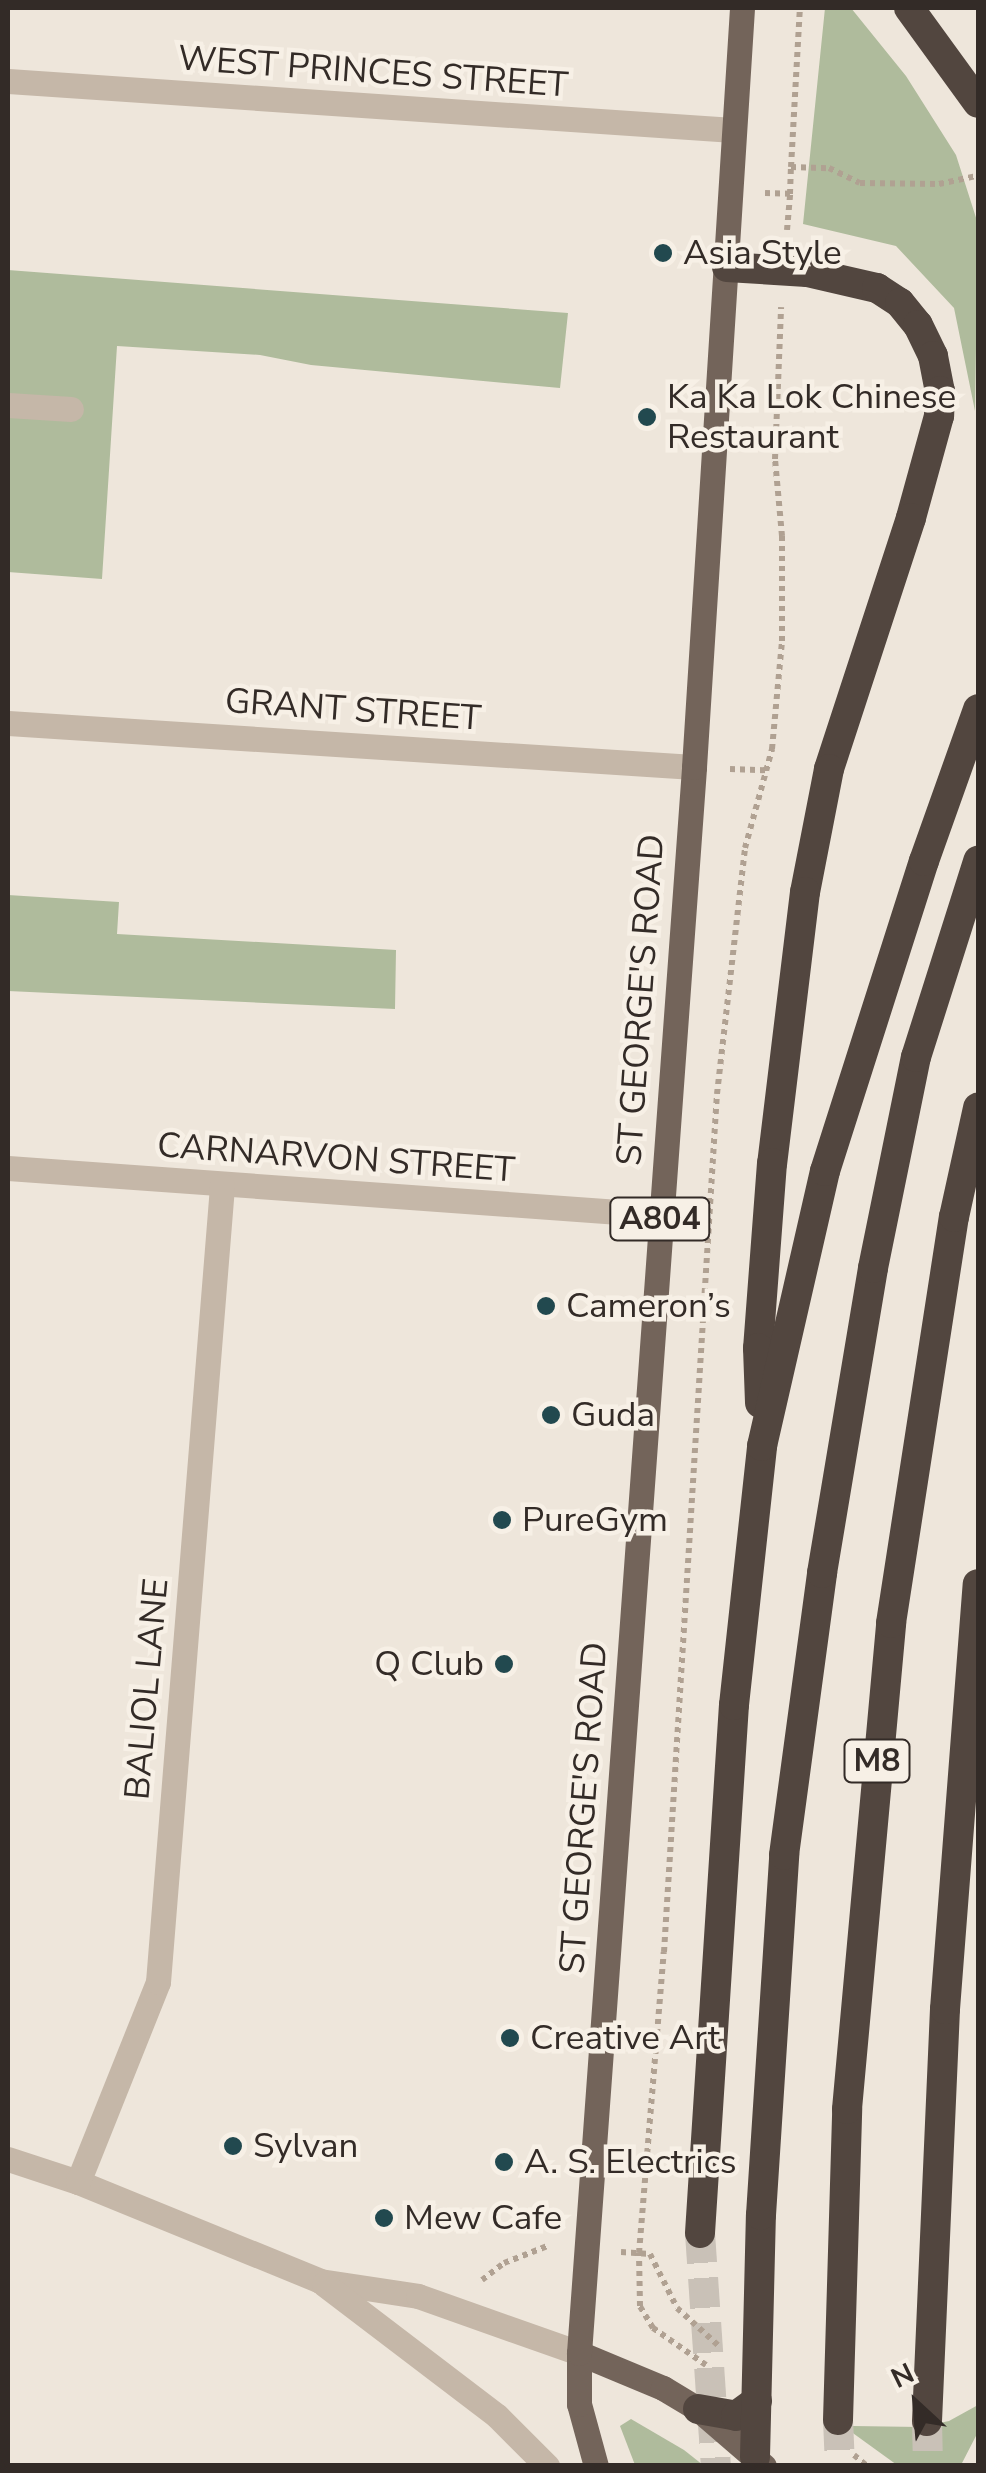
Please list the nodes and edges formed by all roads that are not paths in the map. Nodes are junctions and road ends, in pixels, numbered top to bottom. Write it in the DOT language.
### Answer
graph roads {
  1 [pos="742,8"];
  2 [pos="909,8"];
  3 [pos="8,81"];
  4 [pos="978,103"];
  5 [pos="733,130"];
  6 [pos="727,267"];
  7 [pos="8,406"];
  8 [pos="71,409"];
  9 [pos="978,709"];
  10 [pos="8,723"];
  11 [pos="694,767"];
  12 [pos="978,861"];
  13 [pos="978,1108"];
  14 [pos="8,1168"];
  15 [pos="222,1186"];
  16 [pos="660,1215"];
  17 [pos="762,1446"];
  18 [pos="978,1584"];
  19 [pos="978,1817"];
  20 [pos="945,2009"];
  21 [pos="8,2159"];
  22 [pos="78,2182"];
  23 [pos="700,2233"];
  24 [pos="320,2281"];
  25 [pos="579,2353"];
  26 [pos="756,2401"];
  27 [pos="698,2408"];
  28 [pos="838,2420"];
  29 [pos="927,2421"];
  30 [pos="758,2463"];
  31 [pos="548,2466"];
  32 [pos="596,2466"];
  1 -- 5 [label="main road, A804"];
  2 -- 4 [label="highway"];
  3 -- 5 [label="street, WEST PRINCES STREET"];
  5 -- 6 [label="main road, ST GEORGE'S ROAD / A804"];
  6 -- 11 [label="main road, ST GEORGE'S ROAD / A804"];
  6 -- 17 [label="highway"];
  7 -- 8 [label="street"];
  9 -- 17 [label="highway"];
  10 -- 11 [label="street, GRANT STREET"];
  11 -- 16 [label="main road, ST GEORGE'S ROAD / A804"];
  12 -- 26 [label="highway"];
  13 -- 28 [label="highway, M8"];
  14 -- 15 [label="street, CARNARVON STREET"];
  15 -- 16 [label="street, CARNARVON STREET"];
  15 -- 22 [label="street, BALIOL LANE"];
  16 -- 25 [label="main road, ST GEORGE'S ROAD / A804"];
  17 -- 23 [label="highway"];
  18 -- 20 [label="highway, M8"];
  19 -- 20 [label="highway"];
  20 -- 29 [label="highway, M8"];
  21 -- 22 [label="street"];
  22 -- 24 [label="street"];
  24 -- 25 [label="street"];
  24 -- 31 [label="street"];
  25 -- 27 [label="main road"];
  25 -- 32 [label="main road, ST GEORGE'S ROAD / A804"];
  26 -- 27 [label="highway"];
  26 -- 30 [label="highway"];
  27 -- 30 [label="main road"];
}
